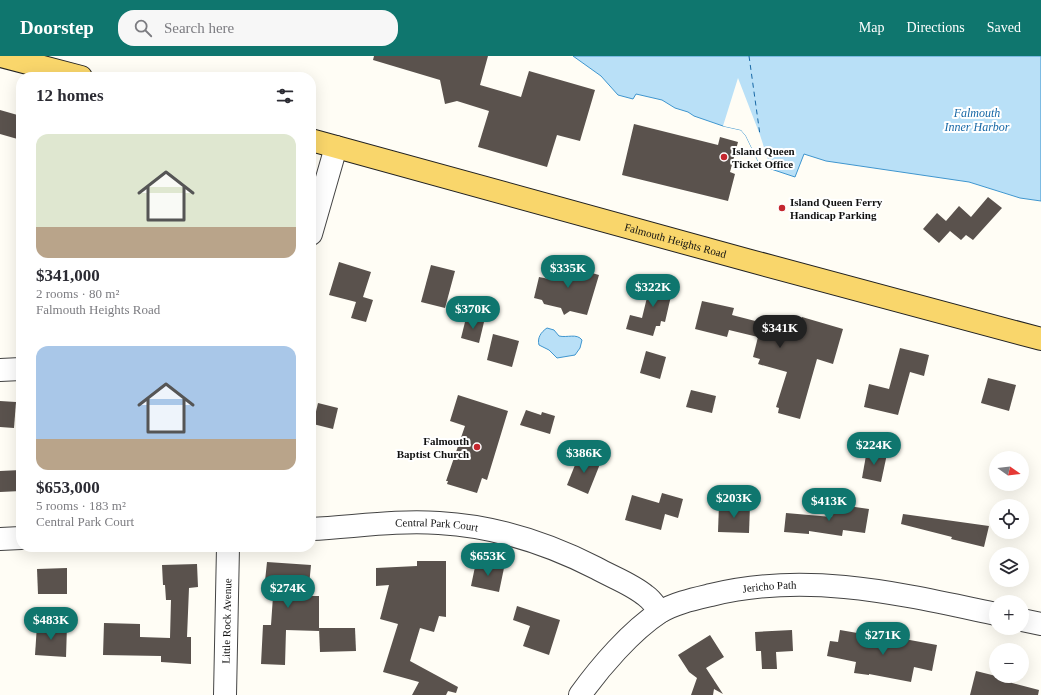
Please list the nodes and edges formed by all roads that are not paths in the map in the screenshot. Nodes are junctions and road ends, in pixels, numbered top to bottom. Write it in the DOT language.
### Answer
graph roads {
  1 [pos="1,56"];
  2 [pos="62,72"];
  3 [pos="316,141"];
  4 [pos="336,147"];
  5 [pos="316,217"];
  6 [pos="1041,339"];
  7 [pos="0,370"];
  8 [pos="16,370"];
  9 [pos="316,530"];
  10 [pos="16,538"];
  11 [pos="0,539"];
  12 [pos="228,552"];
  13 [pos="660,612"];
  14 [pos="989,613"];
  15 [pos="1029,621"];
  16 [pos="1041,624"];
  17 [pos="225,695"];
  18 [pos="580,695"];
  1 -- 2 [label="main road"];
  3 -- 4 [label="main road, Falmouth Heights Road"];
  4 -- 5 [label="street"];
  4 -- 6 [label="main road, Falmouth Heights Road"];
  7 -- 8 [label="street"];
  9 -- 13 [label="street, Central Park Court"];
  10 -- 11 [label="street"];
  12 -- 17 [label="street, Little Rock Avenue"];
  13 -- 14 [label="street, Jericho Path"];
  13 -- 18 [label="street, Jericho Path"];
  15 -- 16 [label="street"];
}
